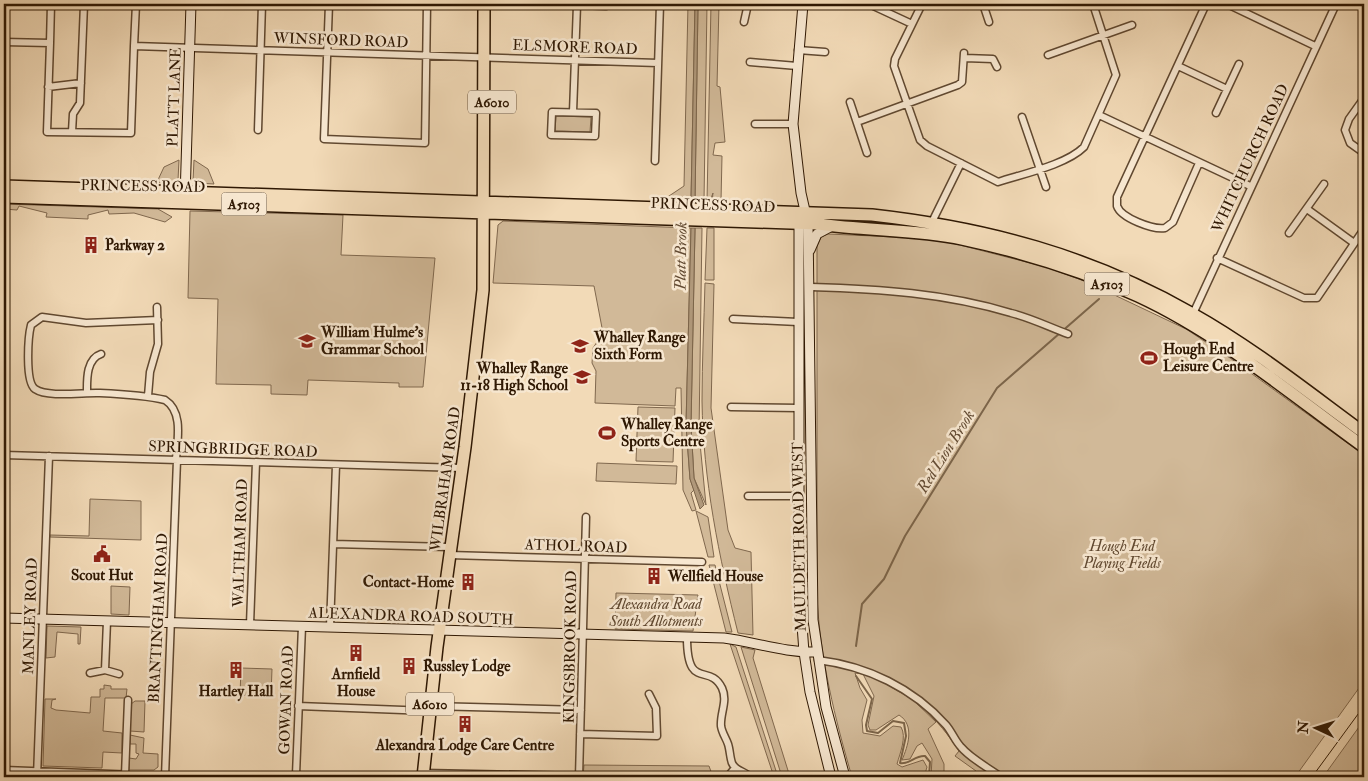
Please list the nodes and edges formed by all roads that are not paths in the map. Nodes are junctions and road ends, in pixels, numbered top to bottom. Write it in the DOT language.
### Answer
graph roads {
  1 [pos="51,4"];
  2 [pos="84,4"];
  3 [pos="136,4"];
  4 [pos="191,4"];
  5 [pos="262,4"];
  6 [pos="329,4"];
  7 [pos="427,4"];
  8 [pos="484,4"];
  9 [pos="492,4"];
  10 [pos="552,4"];
  11 [pos="606,4"];
  12 [pos="660,4"];
  13 [pos="748,4"];
  14 [pos="803,4"];
  15 [pos="868,4"];
  16 [pos="922,4"];
  17 [pos="983,4"];
  18 [pos="1093,4"];
  19 [pos="1206,4"];
  20 [pos="1227,4"];
  21 [pos="1336,4"];
  22 [pos="577,5"];
  23 [pos="742,18"];
  24 [pos="990,22"];
  25 [pos="912,24"];
  26 [pos="1132,25"];
  27 [pos="1104,35"];
  28 [pos="4,42"];
  29 [pos="50,43"];
  30 [pos="134,46"];
  31 [pos="1315,46"];
  32 [pos="190,48"];
  33 [pos="260,50"];
  34 [pos="798,50"];
  35 [pos="327,52"];
  36 [pos="826,52"];
  37 [pos="426,55"];
  38 [pos="1048,55"];
  39 [pos="488,57"];
  40 [pos="575,60"];
  41 [pos="750,62"];
  42 [pos="658,63"];
  43 [pos="1239,64"];
  44 [pos="797,66"];
  45 [pos="1178,66"];
  46 [pos="997,67"];
  47 [pos="81,83"];
  48 [pos="48,87"];
  49 [pos="1228,89"];
  50 [pos="1364,98"];
  51 [pos="850,102"];
  52 [pos="907,104"];
  53 [pos="573,112"];
  54 [pos="1216,113"];
  55 [pos="1099,115"];
  56 [pos="1022,117"];
  57 [pos="857,122"];
  58 [pos="755,124"];
  59 [pos="793,124"];
  60 [pos="258,130"];
  61 [pos="72,132"];
  62 [pos="1145,137"];
  63 [pos="1364,152"];
  64 [pos="867,153"];
  65 [pos="655,161"];
  66 [pos="961,163"];
  67 [pos="1199,163"];
  68 [pos="1040,168"];
  69 [pos="1324,184"];
  70 [pos="4,186"];
  71 [pos="1250,186"];
  72 [pos="1046,188"];
  73 [pos="4,197"];
  74 [pos="185,197"];
  75 [pos="488,202"];
  76 [pos="1307,208"];
  77 [pos="488,214"];
  78 [pos="685,214"];
  79 [pos="803,219"];
  80 [pos="932,222"];
  81 [pos="832,226"];
  82 [pos="1364,229"];
  83 [pos="1289,232"];
  84 [pos="1354,243"];
  85 [pos="808,254"];
  86 [pos="1217,258"];
  87 [pos="811,288"];
  88 [pos="157,307"];
  89 [pos="734,319"];
  90 [pos="1191,319"];
  91 [pos="158,320"];
  92 [pos="798,322"];
  93 [pos="810,322"];
  94 [pos="1068,334"];
  95 [pos="100,354"];
  96 [pos="87,392"];
  97 [pos="148,396"];
  98 [pos="731,407"];
  99 [pos="799,408"];
  100 [pos="1364,434"];
  101 [pos="1364,447"];
  102 [pos="4,455"];
  103 [pos="49,456"];
  104 [pos="176,460"];
  105 [pos="256,462"];
  106 [pos="336,465"];
  107 [pos="462,468"];
  108 [pos="748,496"];
  109 [pos="799,496"];
  110 [pos="586,517"];
  111 [pos="333,544"];
  112 [pos="449,551"];
  113 [pos="585,558"];
  114 [pos="702,562"];
  115 [pos="4,618"];
  116 [pos="43,619"];
  117 [pos="107,621"];
  118 [pos="172,622"];
  119 [pos="250,625"];
  120 [pos="302,626"];
  121 [pos="330,627"];
  122 [pos="439,630"];
  123 [pos="583,634"];
  124 [pos="687,637"];
  125 [pos="804,652"];
  126 [pos="817,656"];
  127 [pos="105,670"];
  128 [pos="90,673"];
  129 [pos="119,674"];
  130 [pos="649,694"];
  131 [pos="128,700"];
  132 [pos="298,706"];
  133 [pos="429,708"];
  134 [pos="581,710"];
  135 [pos="580,734"];
  136 [pos="735,768"];
  137 [pos="4,770"];
  138 [pos="37,774"];
  139 [pos="125,774"];
  140 [pos="730,774"];
  141 [pos="296,775"];
  142 [pos="423,775"];
  143 [pos="165,777"];
  144 [pos="579,777"];
  145 [pos="750,777"];
  146 [pos="831,777"];
  147 [pos="845,777"];
  148 [pos="1001,777"];
  1 -- 29 [label="street"];
  2 -- 47 [label="street"];
  3 -- 30 [label="street"];
  4 -- 32 [label="street, PLATT LANE"];
  5 -- 33 [label="street"];
  6 -- 35 [label="street"];
  7 -- 37 [label="street"];
  8 -- 39 [label="highway, WILBRAHAM ROAD / A6010"];
  9 -- 39 [label="highway, WILBRAHAM ROAD / A6010"];
  10 -- 22 [label="street"];
  11 -- 22 [label="street"];
  12 -- 42 [label="street"];
  13 -- 23 [label="street"];
  14 -- 34 [label="street, MAULDETH ROAD WEST"];
  15 -- 25 [label="street"];
  16 -- 25 [label="street"];
  17 -- 24 [label="street"];
  18 -- 27 [label="street"];
  19 -- 45 [label="street"];
  20 -- 31 [label="street"];
  21 -- 31 [label="street, WHITCHURCH ROAD"];
  22 -- 40 [label="street"];
  25 -- 52 [label="street"];
  26 -- 27 [label="street"];
  27 -- 38 [label="street"];
  27 -- 55 [label="street"];
  28 -- 29 [label="street"];
  29 -- 48 [label="street"];
  30 -- 32 [label="street, WINSFORD ROAD"];
  30 -- 61 [label="street"];
  31 -- 71 [label="street, WHITCHURCH ROAD"];
  32 -- 33 [label="street, WINSFORD ROAD"];
  32 -- 74 [label="street, PLATT LANE"];
  33 -- 35 [label="street, WINSFORD ROAD"];
  33 -- 60 [label="street"];
  34 -- 36 [label="street"];
  34 -- 44 [label="street, MAULDETH ROAD WEST"];
  35 -- 37 [label="street, WINSFORD ROAD"];
  35 -- 37 [label="street"];
  37 -- 39 [label="street, WINSFORD ROAD"];
  39 -- 40 [label="street, ELSMORE ROAD"];
  39 -- 75 [label="highway, WILBRAHAM ROAD / A6010"];
  40 -- 42 [label="street, ELSMORE ROAD"];
  40 -- 53 [label="street"];
  41 -- 44 [label="street"];
  42 -- 65 [label="street"];
  43 -- 49 [label="street"];
  44 -- 59 [label="street, MAULDETH ROAD WEST"];
  45 -- 49 [label="street"];
  45 -- 62 [label="street"];
  46 -- 52 [label="street"];
  47 -- 48 [label="street"];
  47 -- 61 [label="street"];
  48 -- 61 [label="street"];
  49 -- 54 [label="street"];
  50 -- 63 [label="street"];
  51 -- 57 [label="street"];
  52 -- 57 [label="street"];
  52 -- 66 [label="street"];
  53 -- 53 [label="street"];
  55 -- 62 [label="street"];
  55 -- 68 [label="street"];
  56 -- 68 [label="street"];
  57 -- 64 [label="street"];
  58 -- 59 [label="street"];
  59 -- 79 [label="street, MAULDETH ROAD WEST"];
  62 -- 67 [label="street"];
  62 -- 67 [label="street"];
  66 -- 68 [label="street"];
  66 -- 80 [label="street"];
  67 -- 71 [label="street"];
  68 -- 72 [label="street"];
  69 -- 76 [label="street"];
  70 -- 74 [label="highway, PRINCESS ROAD / A5103"];
  71 -- 86 [label="street, WHITCHURCH ROAD"];
  73 -- 74 [label="highway, PRINCESS ROAD / A5103"];
  74 -- 75 [label="highway, PRINCESS ROAD / A5103"];
  74 -- 77 [label="highway, PRINCESS ROAD / A5103"];
  75 -- 77 [label="highway, WILBRAHAM ROAD / A6010"];
  75 -- 78 [label="highway, PRINCESS ROAD / A5103"];
  76 -- 83 [label="street"];
  76 -- 84 [label="street"];
  77 -- 78 [label="highway, PRINCESS ROAD / A5103"];
  77 -- 107 [label="highway, WILBRAHAM ROAD / A6010"];
  78 -- 79 [label="highway, PRINCESS ROAD / A5103"];
  79 -- 80 [label="highway, PRINCESS ROAD / A5103"];
  79 -- 81 [label="highway, PRINCESS ROAD / A5103"];
  79 -- 85 [label="street, MAULDETH ROAD WEST"];
  79 -- 92 [label="street, MAULDETH ROAD WEST"];
  80 -- 90 [label="highway, PRINCESS ROAD / A5103"];
  81 -- 85 [label="street"];
  81 -- 90 [label="highway, PRINCESS ROAD / A5103"];
  82 -- 84 [label="street"];
  84 -- 86 [label="street"];
  85 -- 93 [label="street, MAULDETH ROAD WEST"];
  86 -- 90 [label="street, WHITCHURCH ROAD"];
  87 -- 94 [label="street"];
  88 -- 91 [label="street"];
  89 -- 92 [label="street"];
  90 -- 100 [label="highway, PRINCESS ROAD / A5103"];
  90 -- 101 [label="highway, PRINCESS ROAD / A5103"];
  91 -- 96 [label="street, BRANTINGHAM ROAD"];
  91 -- 97 [label="street"];
  92 -- 93 [label="street"];
  92 -- 99 [label="street, MAULDETH ROAD WEST"];
  93 -- 126 [label="street, MAULDETH ROAD WEST"];
  95 -- 96 [label="street"];
  96 -- 97 [label="street, BRANTINGHAM ROAD"];
  97 -- 104 [label="street, BRANTINGHAM ROAD"];
  98 -- 99 [label="street"];
  99 -- 109 [label="street, MAULDETH ROAD WEST"];
  102 -- 103 [label="street, SPRINGBRIDGE ROAD"];
  103 -- 104 [label="street, SPRINGBRIDGE ROAD"];
  103 -- 116 [label="street, MANLEY ROAD"];
  104 -- 105 [label="street, SPRINGBRIDGE ROAD"];
  104 -- 118 [label="street, BRANTINGHAM ROAD"];
  105 -- 106 [label="street, SPRINGBRIDGE ROAD"];
  105 -- 119 [label="street, WALTHAM ROAD"];
  106 -- 107 [label="street, SPRINGBRIDGE ROAD"];
  106 -- 111 [label="street"];
  107 -- 112 [label="highway, WILBRAHAM ROAD / A6010"];
  108 -- 109 [label="street"];
  109 -- 125 [label="street, MAULDETH ROAD WEST"];
  110 -- 113 [label="street, KINGSBROOK ROAD"];
  111 -- 112 [label="street, ATHOL ROAD"];
  111 -- 121 [label="street"];
  112 -- 113 [label="street, ATHOL ROAD"];
  112 -- 122 [label="highway, WILBRAHAM ROAD / A6010"];
  113 -- 114 [label="street, ATHOL ROAD"];
  113 -- 123 [label="street, KINGSBROOK ROAD"];
  115 -- 116 [label="street, ALEXANDRA ROAD SOUTH"];
  116 -- 117 [label="street, ALEXANDRA ROAD SOUTH"];
  116 -- 138 [label="street, MANLEY ROAD"];
  117 -- 118 [label="street, ALEXANDRA ROAD SOUTH"];
  117 -- 127 [label="street"];
  118 -- 119 [label="street, ALEXANDRA ROAD SOUTH"];
  118 -- 143 [label="street, BRANTINGHAM ROAD"];
  119 -- 120 [label="street, ALEXANDRA ROAD SOUTH"];
  120 -- 121 [label="street, ALEXANDRA ROAD SOUTH"];
  120 -- 132 [label="street, GOWAN ROAD"];
  121 -- 122 [label="street, ALEXANDRA ROAD SOUTH"];
  122 -- 123 [label="street, ALEXANDRA ROAD SOUTH"];
  122 -- 133 [label="highway, WILBRAHAM ROAD / A6010"];
  123 -- 124 [label="street, ALEXANDRA ROAD SOUTH"];
  123 -- 134 [label="street, KINGSBROOK ROAD"];
  124 -- 125 [label="street, ALEXANDRA ROAD SOUTH"];
  124 -- 136 [label="street"];
  125 -- 126 [label="street, ALEXANDRA ROAD SOUTH"];
  125 -- 146 [label="street, MAULDETH ROAD WEST"];
  126 -- 147 [label="street, MAULDETH ROAD WEST"];
  126 -- 148 [label="street"];
  127 -- 128 [label="street"];
  127 -- 129 [label="street"];
  130 -- 135 [label="street"];
  131 -- 139 [label="street"];
  132 -- 133 [label="street"];
  132 -- 141 [label="street, GOWAN ROAD"];
  133 -- 134 [label="street"];
  133 -- 142 [label="highway, WILBRAHAM ROAD / A6010"];
  134 -- 135 [label="street, KINGSBROOK ROAD"];
  135 -- 144 [label="street, KINGSBROOK ROAD"];
  136 -- 140 [label="street"];
  136 -- 145 [label="street"];
  137 -- 138 [label="street"];
  138 -- 139 [label="street"];
  139 -- 143 [label="street"];
  142 -- 144 [label="street"];
}
